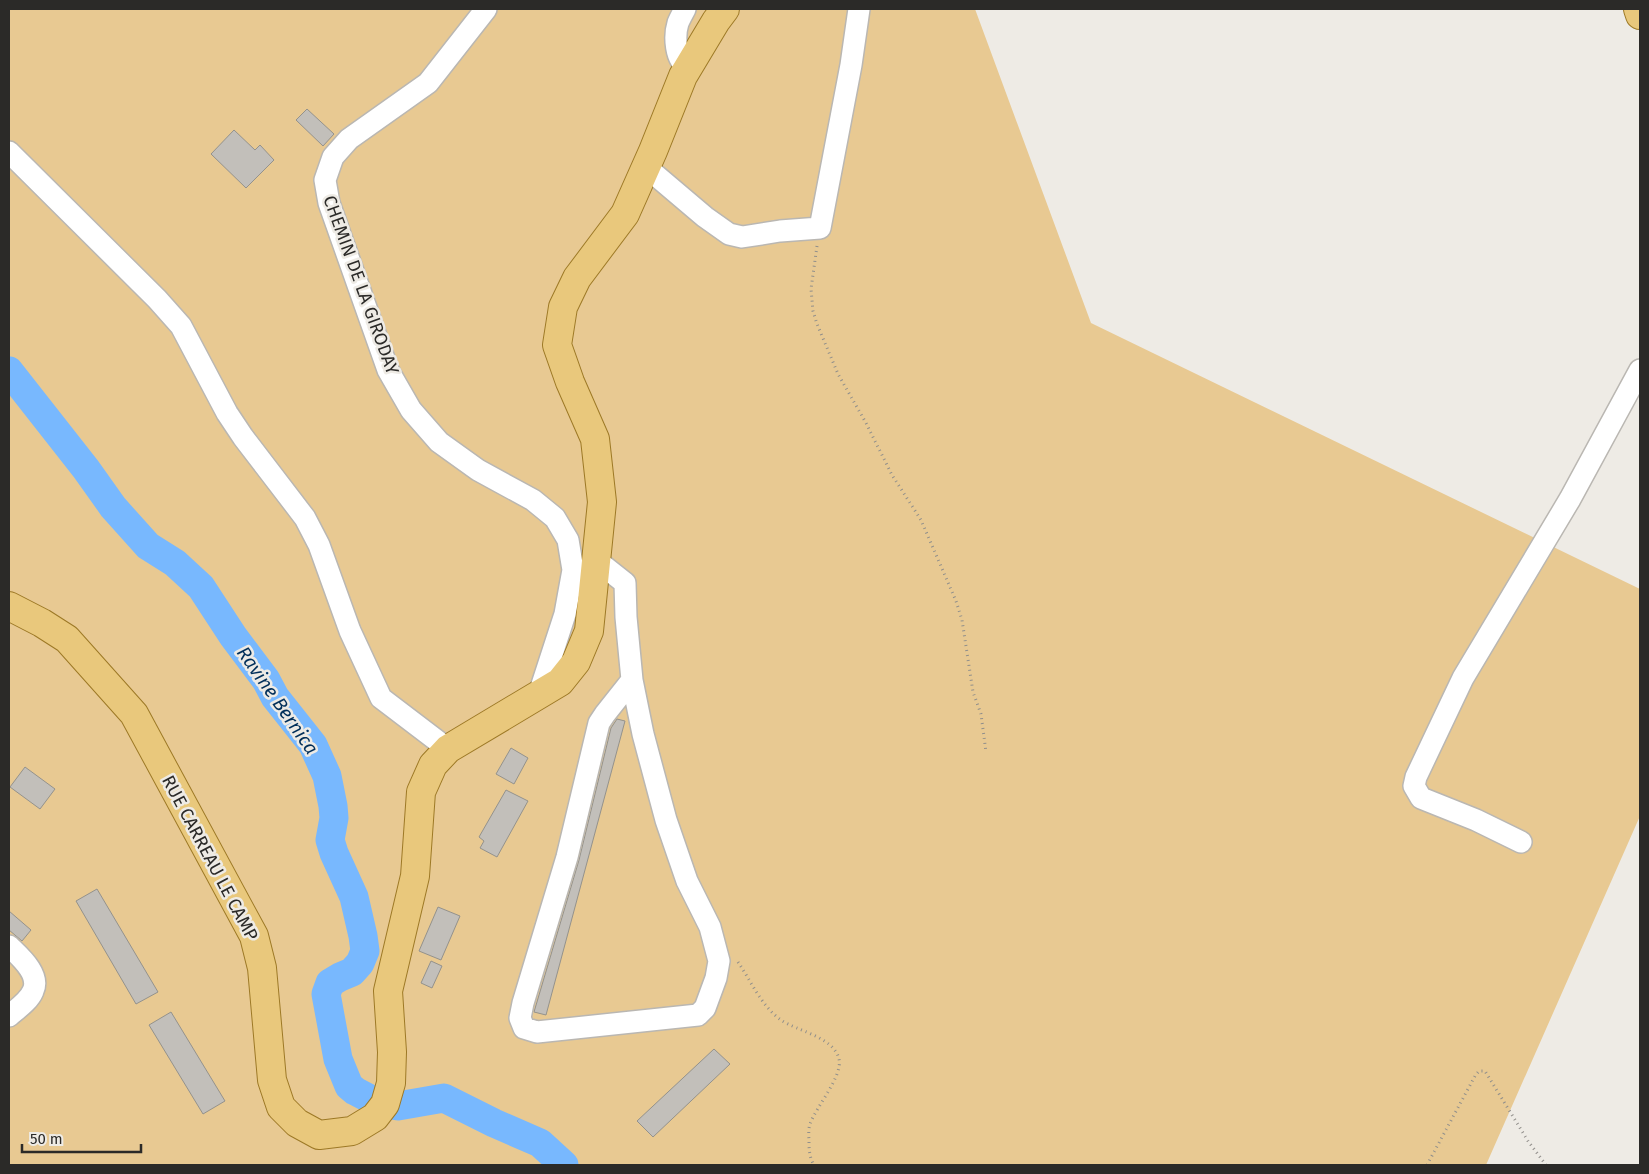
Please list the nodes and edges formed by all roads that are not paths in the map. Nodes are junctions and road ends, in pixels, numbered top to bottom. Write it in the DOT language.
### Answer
graph roads {
  1 [pos="486,9"];
  2 [pos="685,9"];
  3 [pos="725,9"];
  4 [pos="859,9"];
  5 [pos="1638,9"];
  6 [pos="1640,15"];
  7 [pos="688,67"];
  8 [pos="9,152"];
  9 [pos="646,167"];
  10 [pos="1640,370"];
  11 [pos="596,560"];
  12 [pos="9,606"];
  13 [pos="632,680"];
  14 [pos="539,694"];
  15 [pos="448,750"];
  16 [pos="1521,842"];
  17 [pos="9,946"];
  18 [pos="9,1016"];
  1 -- 14 [label="street, CHEMIN DE LA GIRODAY"];
  2 -- 7 [label="street"];
  3 -- 7 [label="main road, RUE CARREAU LE CAMP"];
  4 -- 9 [label="street"];
  5 -- 6 [label="main road"];
  7 -- 9 [label="main road, RUE CARREAU LE CAMP"];
  8 -- 15 [label="street"];
  9 -- 11 [label="main road, RUE CARREAU LE CAMP"];
  10 -- 16 [label="street"];
  11 -- 13 [label="street"];
  11 -- 14 [label="main road, RUE CARREAU LE CAMP"];
  12 -- 15 [label="main road, RUE CARREAU LE CAMP"];
  13 -- 13 [label="street"];
  14 -- 15 [label="main road, RUE CARREAU LE CAMP"];
  17 -- 18 [label="street"];
}
